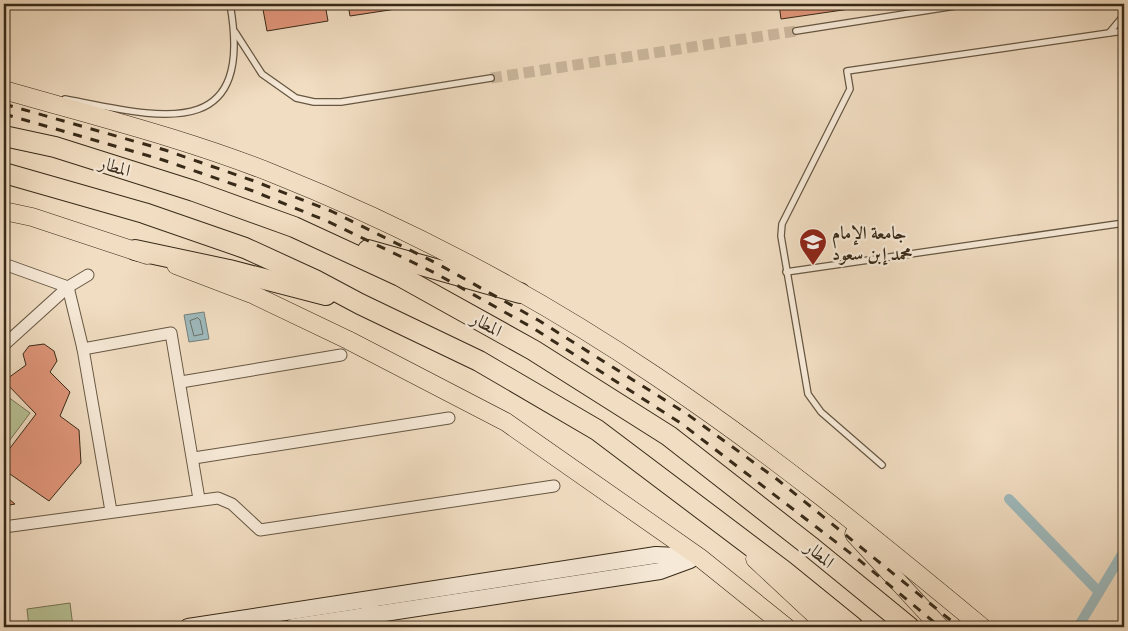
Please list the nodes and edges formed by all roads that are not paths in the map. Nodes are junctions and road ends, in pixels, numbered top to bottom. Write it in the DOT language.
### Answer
graph roads {
  1 [pos="230,4"];
  2 [pos="968,4"];
  3 [pos="1124,15"];
  4 [pos="796,31"];
  5 [pos="1124,31"];
  6 [pos="235,32"];
  7 [pos="1110,33"];
  8 [pos="491,78"];
  9 [pos="4,89"];
  10 [pos="4,136"];
  11 [pos="4,173"];
  12 [pos="4,211"];
  13 [pos="1124,223"];
  14 [pos="294,227"];
  15 [pos="136,250"];
  16 [pos="4,264"];
  17 [pos="786,272"];
  18 [pos="88,275"];
  19 [pos="68,287"];
  20 [pos="520,293"];
  21 [pos="360,304"];
  22 [pos="4,344"];
  23 [pos="84,349"];
  24 [pos="341,355"];
  25 [pos="181,382"];
  26 [pos="449,418"];
  27 [pos="194,458"];
  28 [pos="882,465"];
  29 [pos="554,486"];
  30 [pos="199,499"];
  31 [pos="823,500"];
  32 [pos="696,504"];
  33 [pos="111,511"];
  34 [pos="4,528"];
  35 [pos="699,558"];
  36 [pos="367,600"];
  37 [pos="372,621"];
  38 [pos="188,627"];
  39 [pos="294,627"];
  40 [pos="786,627"];
  41 [pos="828,627"];
  42 [pos="853,627"];
  43 [pos="909,627"];
  44 [pos="940,627"];
  45 [pos="982,627"];
  1 -- 6 [label="lane"];
  2 -- 4 [label="lane"];
  3 -- 7 [label="lane"];
  5 -- 7 [label="lane"];
  6 -- 8 [label="lane"];
  6 -- 9 [label="lane"];
  7 -- 17 [label="lane"];
  9 -- 20 [label="main road"];
  10 -- 14 [label="highway, المطار"];
  11 -- 21 [label="highway, المطار"];
  12 -- 15 [label="main road"];
  13 -- 17 [label="lane"];
  14 -- 20 [label="highway"];
  14 -- 43 [label="highway, المطار"];
  15 -- 21 [label="highway"];
  15 -- 35 [label="main road"];
  16 -- 19 [label="street"];
  17 -- 28 [label="lane"];
  18 -- 19 [label="street"];
  19 -- 22 [label="street"];
  19 -- 23 [label="street"];
  20 -- 31 [label="main road"];
  21 -- 32 [label="highway, المطار"];
  23 -- 25 [label="street"];
  23 -- 33 [label="street"];
  24 -- 25 [label="street"];
  25 -- 27 [label="street"];
  26 -- 27 [label="street"];
  27 -- 30 [label="street"];
  29 -- 30 [label="street"];
  30 -- 33 [label="street"];
  31 -- 44 [label="main road"];
  31 -- 45 [label="main road"];
  32 -- 41 [label="main road"];
  32 -- 42 [label="highway, المطار"];
  33 -- 34 [label="street"];
  35 -- 36 [label="street"];
  35 -- 37 [label="street"];
  35 -- 40 [label="main road"];
  36 -- 37 [label="street"];
  36 -- 38 [label="street"];
  37 -- 39 [label="street"];
}
